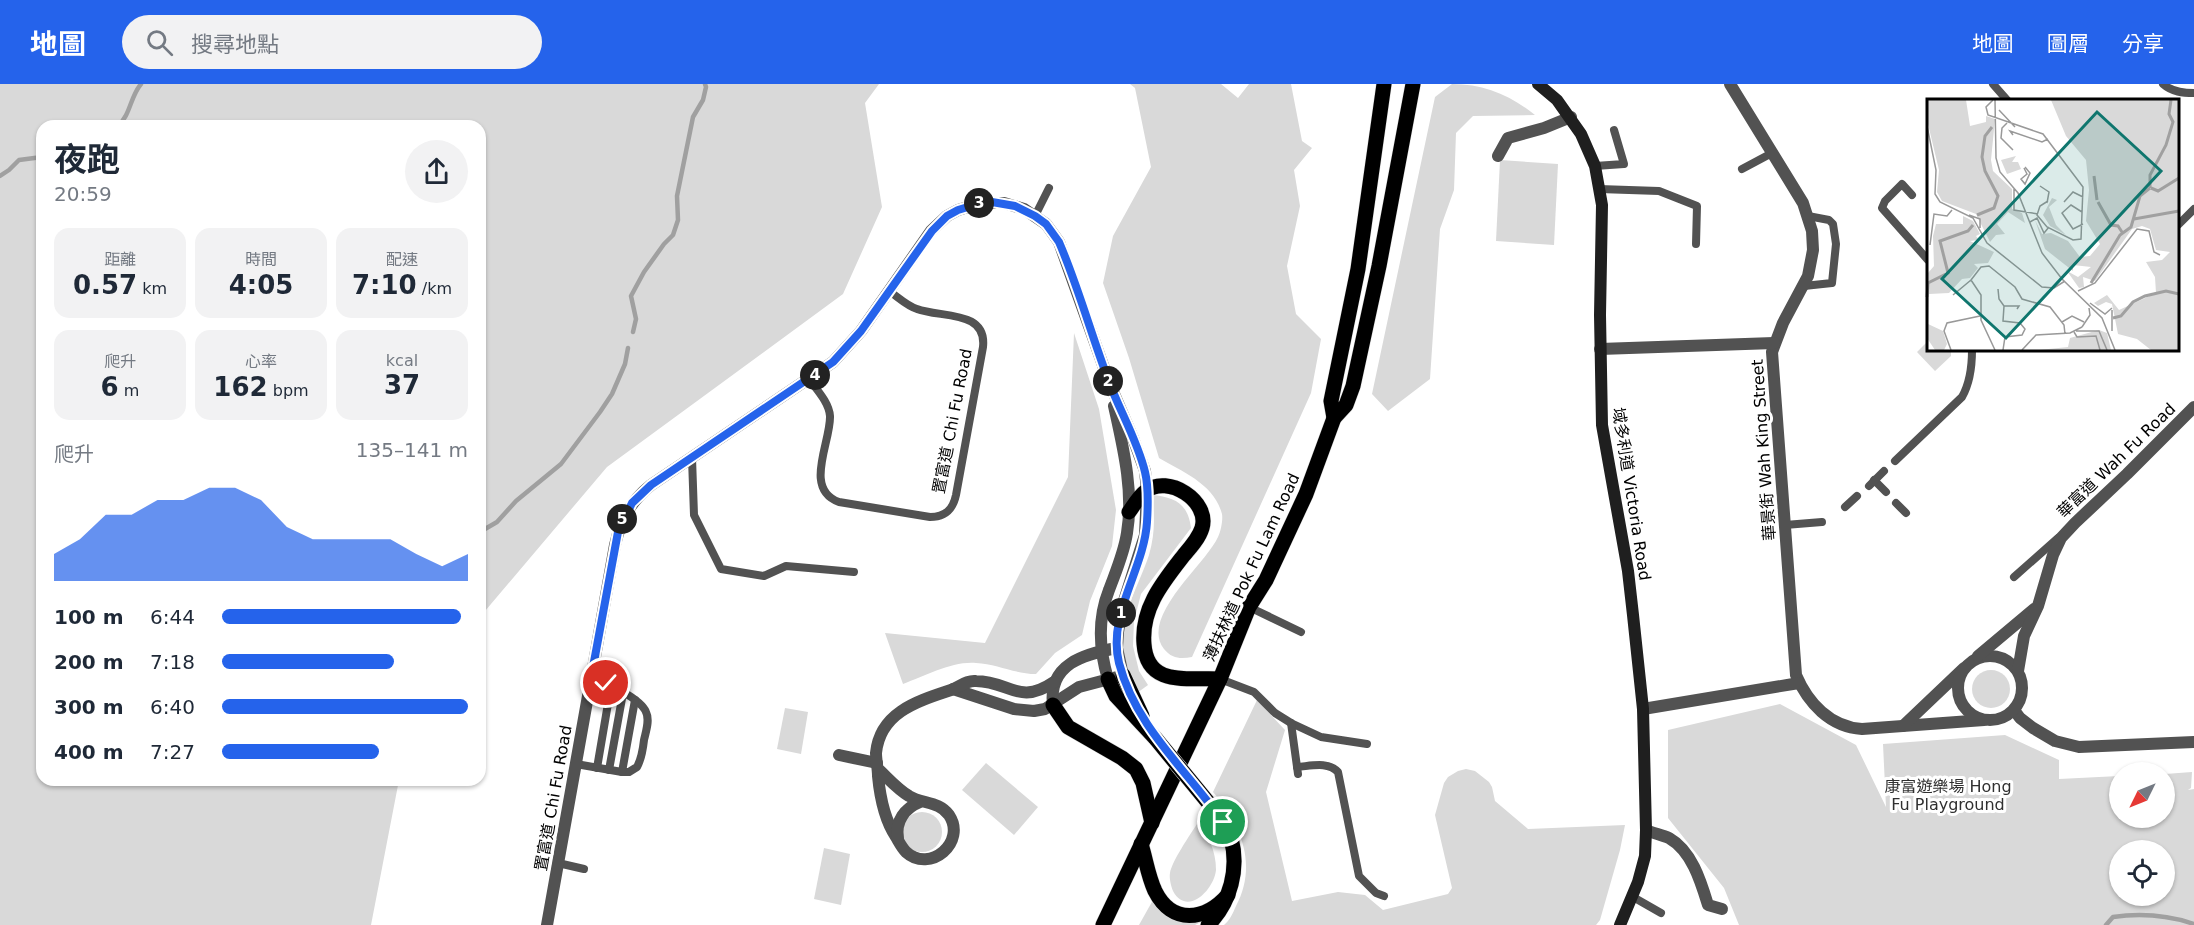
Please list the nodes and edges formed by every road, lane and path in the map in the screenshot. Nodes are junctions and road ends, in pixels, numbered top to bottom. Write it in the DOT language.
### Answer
graph roads {
  1 [pos="1384,84"];
  2 [pos="1413,84"];
  3 [pos="1730,84"];
  4 [pos="1993,84"];
  5 [pos="2163,84"];
  6 [pos="1541,85"];
  7 [pos="2194,93"];
  8 [pos="2006,99"];
  9 [pos="1571,117"];
  10 [pos="1614,129"];
  11 [pos="1772,153"];
  12 [pos="1498,156"];
  13 [pos="1595,166"];
  14 [pos="1742,169"];
  15 [pos="1049,188"];
  16 [pos="1599,189"];
  17 [pos="1912,195"];
  18 [pos="2194,209"];
  19 [pos="1035,216"];
  20 [pos="1808,216"];
  21 [pos="2179,224"];
  22 [pos="1696,244"];
  23 [pos="1927,258"];
  24 [pos="1804,286"];
  25 [pos="889,291"];
  26 [pos="1774,343"];
  27 [pos="1600,349"];
  28 [pos="1972,351"];
  29 [pos="809,379"];
  30 [pos="1109,382"];
  31 [pos="2194,407"];
  32 [pos="2189,415"];
  33 [pos="1334,418"];
  34 [pos="692,458"];
  35 [pos="1895,461"];
  36 [pos="1884,471"];
  37 [pos="1147,490"];
  38 [pos="1886,492"];
  39 [pos="1857,496"];
  40 [pos="1896,503"];
  41 [pos="1845,507"];
  42 [pos="1129,512"];
  43 [pos="1906,513"];
  44 [pos="1822,522"];
  45 [pos="1785,525"];
  46 [pos="2066,531"];
  47 [pos="854,572"];
  48 [pos="2014,577"];
  49 [pos="2038,606"];
  50 [pos="1249,607"];
  51 [pos="1301,632"];
  52 [pos="1117,648"];
  53 [pos="1101,651"];
  54 [pos="1968,664"];
  55 [pos="2018,671"];
  56 [pos="1115,677"];
  57 [pos="591,678"];
  58 [pos="1220,679"];
  59 [pos="1054,682"];
  60 [pos="1799,683"];
  61 [pos="611,686"];
  62 [pos="952,689"];
  63 [pos="623,693"];
  64 [pos="635,700"];
  65 [pos="1053,705"];
  66 [pos="1642,709"];
  67 [pos="2014,710"];
  68 [pos="1984,720"];
  69 [pos="1291,723"];
  70 [pos="1904,726"];
  71 [pos="2194,742"];
  72 [pos="1367,744"];
  73 [pos="839,755"];
  74 [pos="576,764"];
  75 [pos="877,766"];
  76 [pos="597,768"];
  77 [pos="609,770"];
  78 [pos="622,772"];
  79 [pos="920,802"];
  80 [pos="1152,823"];
  81 [pos="1646,830"];
  82 [pos="900,843"];
  83 [pos="1141,844"];
  84 [pos="558,863"];
  85 [pos="584,869"];
  86 [pos="1228,895"];
  87 [pos="1384,896"];
  88 [pos="1633,897"];
  89 [pos="1722,909"];
  90 [pos="1661,913"];
  91 [pos="547,925"];
  92 [pos="1103,925"];
  93 [pos="1208,925"];
  94 [pos="1620,925"];
  1 -- 33 [label="main road, 薄扶林道 Pok Fu Lam Road"];
  2 -- 33 [label="main road, 薄扶林道 Pok Fu Lam Road"];
  3 -- 11 [label="street, 華景街 Wah King Street"];
  4 -- 8 [label="lane"];
  5 -- 7 [label="lane"];
  6 -- 9 [label="main road, 域多利道 Victoria Road"];
  9 -- 12 [label="street"];
  9 -- 13 [label="main road, 域多利道 Victoria Road"];
  10 -- 13 [label="lane"];
  11 -- 14 [label="lane"];
  11 -- 20 [label="street, 華景街 Wah King Street"];
  13 -- 16 [label="main road, 域多利道 Victoria Road"];
  15 -- 19 [label="lane"];
  16 -- 22 [label="lane"];
  16 -- 27 [label="main road, 域多利道 Victoria Road"];
  17 -- 23 [label="lane"];
  18 -- 21 [label="lane"];
  19 -- 25 [label="street, 置富道 Chi Fu Road"];
  19 -- 30 [label="street, 置富道 Chi Fu Road"];
  20 -- 24 [label="street, 華景街 Wah King Street"];
  20 -- 24 [label="lane"];
  24 -- 26 [label="street, 華景街 Wah King Street"];
  25 -- 29 [label="street, 置富道 Chi Fu Road"];
  25 -- 29 [label="lane, 置富道 Chi Fu Road"];
  26 -- 27 [label="street"];
  26 -- 45 [label="street, 華景街 Wah King Street"];
  27 -- 66 [label="main road, 域多利道 Victoria Road"];
  28 -- 35 [label="lane"];
  29 -- 34 [label="street, 置富道 Chi Fu Road"];
  30 -- 37 [label="street, 置富道 Chi Fu Road"];
  30 -- 42 [label="street, 置富道 Chi Fu Road"];
  31 -- 32 [label="street, 華富道 Wah Fu Road"];
  32 -- 46 [label="street, 華富道 Wah Fu Road"];
  33 -- 50 [label="main road, 薄扶林道 Pok Fu Lam Road"];
  34 -- 47 [label="lane"];
  34 -- 57 [label="street, 置富道 Chi Fu Road"];
  36 -- 38 [label="lane"];
  37 -- 42 [label="main road"];
  37 -- 52 [label="street, 置富道 Chi Fu Road"];
  37 -- 58 [label="main road"];
  39 -- 41 [label="lane"];
  40 -- 43 [label="lane"];
  42 -- 53 [label="street, 置富道 Chi Fu Road"];
  44 -- 45 [label="lane"];
  45 -- 60 [label="street, 華景街 Wah King Street"];
  46 -- 48 [label="lane"];
  46 -- 49 [label="street, 華富道 Wah Fu Road"];
  49 -- 54 [label="street"];
  49 -- 55 [label="street, 華富道 Wah Fu Road"];
  50 -- 51 [label="lane"];
  50 -- 58 [label="main road, 薄扶林道 Pok Fu Lam Road"];
  52 -- 53 [label="street"];
  52 -- 56 [label="street, 置富道 Chi Fu Road"];
  53 -- 56 [label="street, 置富道 Chi Fu Road"];
  53 -- 59 [label="street"];
  54 -- 55 [label="street"];
  54 -- 68 [label="street"];
  54 -- 70 [label="street"];
  55 -- 67 [label="street"];
  56 -- 65 [label="street"];
  56 -- 86 [label="main road, bridge"];
  57 -- 61 [label="lane"];
  57 -- 74 [label="street, 置富道 Chi Fu Road"];
  58 -- 69 [label="lane"];
  58 -- 80 [label="main road, 薄扶林道 Pok Fu Lam Road"];
  59 -- 62 [label="street"];
  59 -- 65 [label="street"];
  60 -- 66 [label="street"];
  60 -- 70 [label="street, 華景街 Wah King Street"];
  61 -- 63 [label="lane"];
  61 -- 76 [label="lane"];
  62 -- 65 [label="street"];
  62 -- 75 [label="street"];
  63 -- 64 [label="lane"];
  63 -- 77 [label="lane"];
  64 -- 78 [label="lane"];
  64 -- 78 [label="lane"];
  65 -- 80 [label="main road"];
  66 -- 81 [label="main road, 域多利道 Victoria Road"];
  67 -- 68 [label="street, 華景街 Wah King Street"];
  67 -- 71 [label="street"];
  68 -- 70 [label="street, 華景街 Wah King Street"];
  69 -- 72 [label="lane"];
  69 -- 87 [label="lane"];
  73 -- 75 [label="street"];
  74 -- 76 [label="lane"];
  74 -- 84 [label="street, 置富道 Chi Fu Road"];
  75 -- 79 [label="street"];
  75 -- 82 [label="street"];
  76 -- 77 [label="lane"];
  77 -- 78 [label="lane"];
  79 -- 82 [label="street"];
  79 -- 82 [label="street"];
  80 -- 83 [label="main road, 薄扶林道 Pok Fu Lam Road"];
  81 -- 88 [label="main road, 域多利道 Victoria Road"];
  81 -- 89 [label="street"];
  83 -- 86 [label="main road"];
  83 -- 92 [label="main road, 薄扶林道 Pok Fu Lam Road"];
  84 -- 85 [label="lane"];
  84 -- 91 [label="street, 置富道 Chi Fu Road"];
  86 -- 93 [label="main road"];
  88 -- 90 [label="lane"];
  88 -- 94 [label="main road, 域多利道 Victoria Road"];
}
